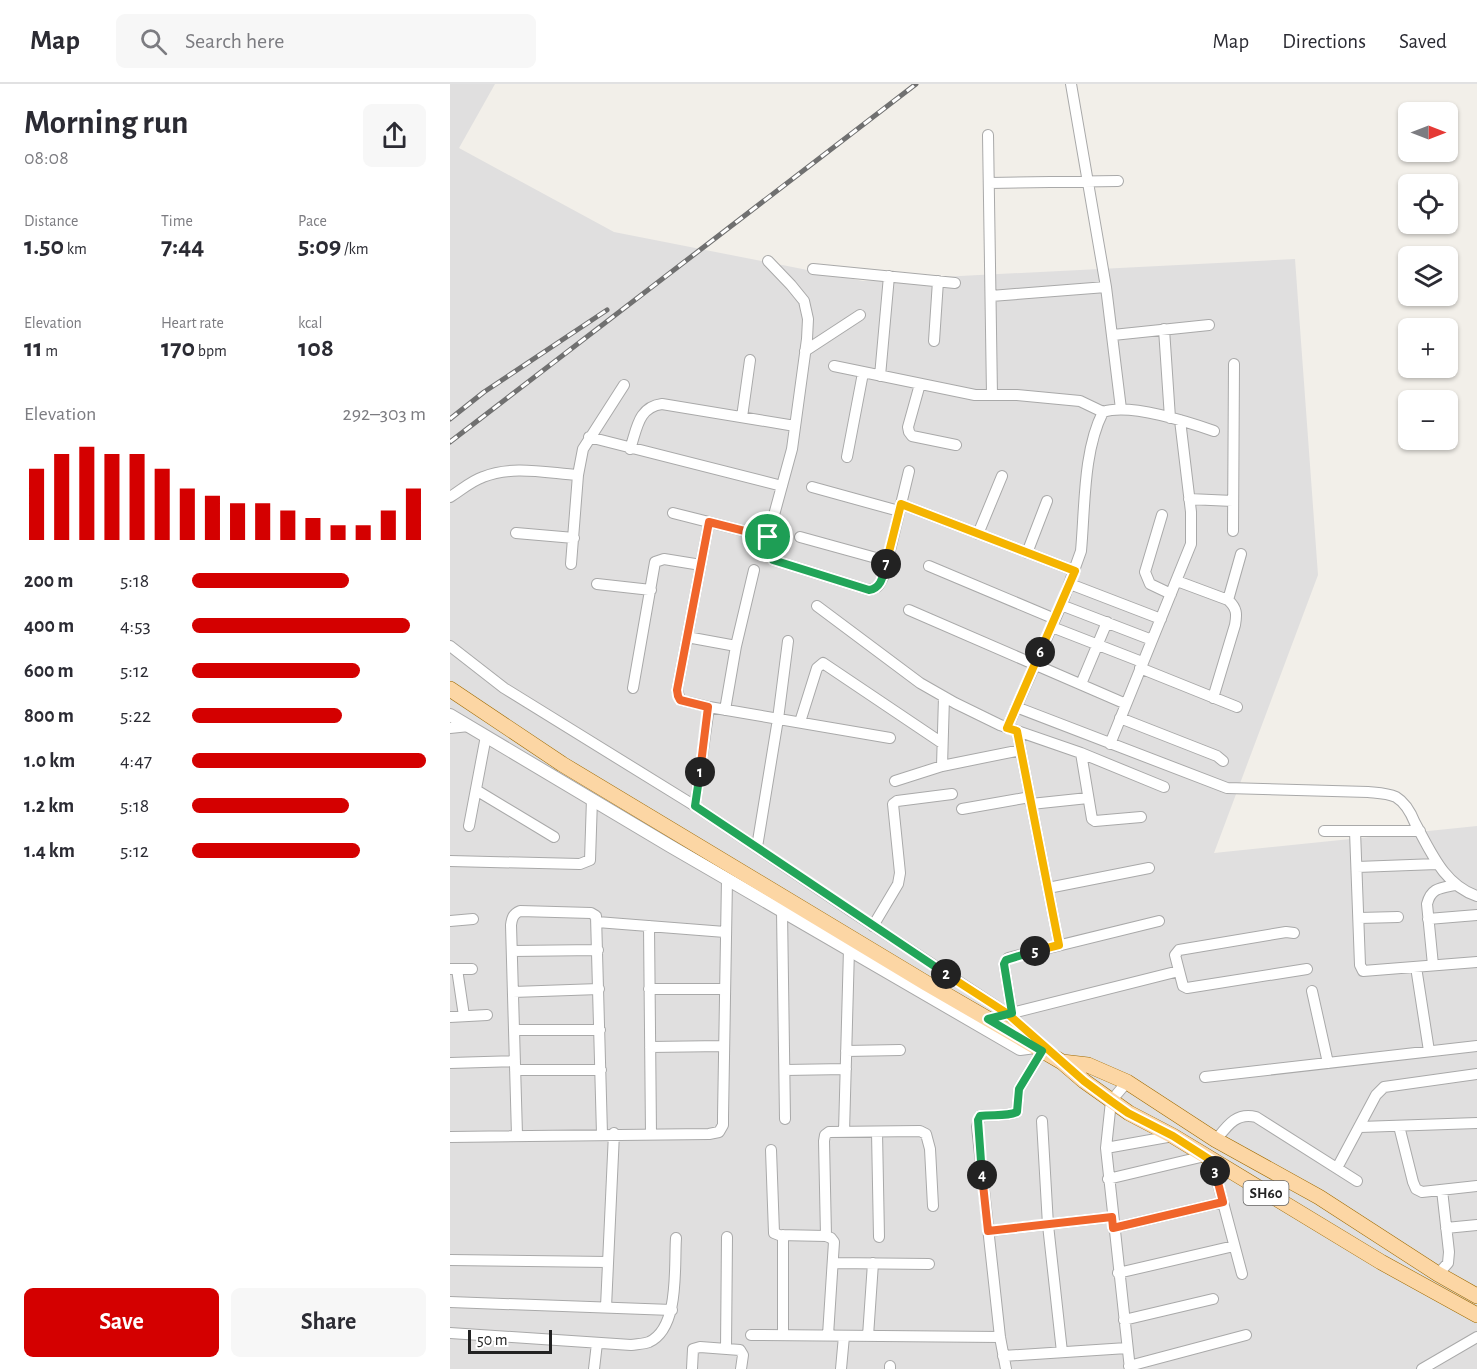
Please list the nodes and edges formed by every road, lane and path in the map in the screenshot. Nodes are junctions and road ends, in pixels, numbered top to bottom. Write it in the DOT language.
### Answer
graph roads {
  1 [pos="1071,84"];
  2 [pos="988,135"];
  3 [pos="1118,181"];
  4 [pos="1088,182"];
  5 [pos="989,183"];
  6 [pos="768,261"];
  7 [pos="813,269"];
  8 [pos="889,276"];
  9 [pos="938,281"];
  10 [pos="955,283"];
  11 [pos="1106,286"];
  12 [pos="991,296"];
  13 [pos="860,315"];
  14 [pos="1209,325"];
  15 [pos="1164,329"];
  16 [pos="1113,335"];
  17 [pos="934,341"];
  18 [pos="806,351"];
  19 [pos="750,360"];
  20 [pos="1234,364"];
  21 [pos="834,366"];
  22 [pos="863,373"];
  23 [pos="880,376"];
  24 [pos="920,384"];
  25 [pos="624,385"];
  26 [pos="992,395"];
  27 [pos="1121,409"];
  28 [pos="1103,412"];
  29 [pos="742,417"];
  30 [pos="1175,419"];
  31 [pos="795,426"];
  32 [pos="1214,431"];
  33 [pos="589,438"];
  34 [pos="956,445"];
  35 [pos="630,449"];
  36 [pos="847,457"];
  37 [pos="909,471"];
  38 [pos="578,475"];
  39 [pos="1002,476"];
  40 [pos="782,486"];
  41 [pos="812,487"];
  42 [pos="450,498"];
  43 [pos="1190,500"];
  44 [pos="1047,501"];
  45 [pos="1233,501"];
  46 [pos="900,507"];
  47 [pos="674,513"];
  48 [pos="1162,514"];
  49 [pos="709,522"];
  50 [pos="1233,531"];
  51 [pos="516,533"];
  52 [pos="978,534"];
  53 [pos="768,537"];
  54 [pos="800,537"];
  55 [pos="574,538"];
  56 [pos="1028,553"];
  57 [pos="1241,554"];
  58 [pos="887,561"];
  59 [pos="571,564"];
  60 [pos="700,566"];
  61 [pos="929,566"];
  62 [pos="754,570"];
  63 [pos="1075,571"];
  64 [pos="1177,581"];
  65 [pos="597,584"];
  66 [pos="1070,584"];
  67 [pos="651,590"];
  68 [pos="1171,594"];
  69 [pos="1228,600"];
  70 [pos="1061,605"];
  71 [pos="817,606"];
  72 [pos="909,610"];
  73 [pos="1161,619"];
  74 [pos="1107,622"];
  75 [pos="1053,623"];
  76 [pos="687,637"];
  77 [pos="1152,640"];
  78 [pos="788,641"];
  79 [pos="1098,644"];
  80 [pos="450,646"];
  81 [pos="736,646"];
  82 [pos="1035,664"];
  83 [pos="1141,665"];
  84 [pos="1081,684"];
  85 [pos="633,688"];
  86 [pos="450,689"];
  87 [pos="944,697"];
  88 [pos="1213,698"];
  89 [pos="1126,704"];
  90 [pos="708,707"];
  91 [pos="1016,707"];
  92 [pos="1237,707"];
  93 [pos="725,710"];
  94 [pos="450,715"];
  95 [pos="1120,718"];
  96 [pos="778,719"];
  97 [pos="800,722"];
  98 [pos="469,726"];
  99 [pos="450,728"];
  100 [pos="1012,729"];
  101 [pos="486,736"];
  102 [pos="890,738"];
  103 [pos="942,743"];
  104 [pos="1110,744"];
  105 [pos="1021,750"];
  106 [pos="1081,753"];
  107 [pos="1223,761"];
  108 [pos="942,766"];
  109 [pos="895,781"];
  110 [pos="1164,786"];
  111 [pos="476,790"];
  112 [pos="952,794"];
  113 [pos="1088,798"];
  114 [pos="592,799"];
  115 [pos="1031,800"];
  116 [pos="695,806"];
  117 [pos="962,809"];
  118 [pos="1141,817"];
  119 [pos="469,826"];
  120 [pos="1324,831"];
  121 [pos="1355,831"];
  122 [pos="1420,831"];
  123 [pos="554,837"];
  124 [pos="757,847"];
  125 [pos="450,861"];
  126 [pos="1437,864"];
  127 [pos="1357,867"];
  128 [pos="1149,868"];
  129 [pos="727,879"];
  130 [pos="1455,885"];
  131 [pos="1048,888"];
  132 [pos="1477,896"];
  133 [pos="782,911"];
  134 [pos="1477,915"];
  135 [pos="1398,917"];
  136 [pos="1359,918"];
  137 [pos="473,919"];
  138 [pos="1428,919"];
  139 [pos="450,921"];
  140 [pos="1159,921"];
  141 [pos="597,922"];
  142 [pos="649,926"];
  143 [pos="873,926"];
  144 [pos="725,932"];
  145 [pos="1294,933"];
  146 [pos="1059,945"];
  147 [pos="849,949"];
  148 [pos="598,950"];
  149 [pos="512,951"];
  150 [pos="1477,962"];
  151 [pos="1434,965"];
  152 [pos="1416,967"];
  153 [pos="454,969"];
  154 [pos="472,969"];
  155 [pos="1307,969"];
  156 [pos="1179,971"];
  157 [pos="599,989"];
  158 [pos="650,989"];
  159 [pos="724,989"];
  160 [pos="1312,991"];
  161 [pos="513,992"];
  162 [pos="1010,1014"];
  163 [pos="486,1015"];
  164 [pos="464,1016"];
  165 [pos="450,1017"];
  166 [pos="988,1019"];
  167 [pos="514,1030"];
  168 [pos="600,1030"];
  169 [pos="723,1046"];
  170 [pos="1477,1046"];
  171 [pos="650,1047"];
  172 [pos="1039,1049"];
  173 [pos="900,1050"];
  174 [pos="846,1051"];
  175 [pos="1429,1051"];
  176 [pos="1062,1062"];
  177 [pos="450,1063"];
  178 [pos="1328,1063"];
  179 [pos="515,1066"];
  180 [pos="846,1069"];
  181 [pos="601,1070"];
  182 [pos="785,1070"];
  183 [pos="1477,1074"];
  184 [pos="1205,1077"];
  185 [pos="1127,1082"];
  186 [pos="1111,1101"];
  187 [pos="785,1119"];
  188 [pos="1042,1121"];
  189 [pos="1477,1123"];
  190 [pos="1399,1126"];
  191 [pos="1360,1127"];
  192 [pos="844,1132"];
  193 [pos="877,1132"];
  194 [pos="614,1133"];
  195 [pos="602,1134"];
  196 [pos="651,1134"];
  197 [pos="517,1135"];
  198 [pos="1173,1136"];
  199 [pos="450,1137"];
  200 [pos="1216,1140"];
  201 [pos="1106,1148"];
  202 [pos="771,1150"];
  203 [pos="1209,1159"];
  204 [pos="1337,1168"];
  205 [pos="1108,1179"];
  206 [pos="1357,1181"];
  207 [pos="1477,1186"];
  208 [pos="1442,1190"];
  209 [pos="1223,1202"];
  210 [pos="933,1206"];
  211 [pos="1113,1223"];
  212 [pos="1048,1224"];
  213 [pos="1477,1225"];
  214 [pos="1446,1228"];
  215 [pos="988,1231"];
  216 [pos="783,1235"];
  217 [pos="826,1236"];
  218 [pos="676,1238"];
  219 [pos="727,1238"];
  220 [pos="879,1238"];
  221 [pos="1234,1246"];
  222 [pos="450,1260"];
  223 [pos="608,1262"];
  224 [pos="833,1263"];
  225 [pos="873,1263"];
  226 [pos="929,1264"];
  227 [pos="1118,1273"];
  228 [pos="1242,1274"];
  229 [pos="1438,1274"];
  230 [pos="1477,1296"];
  231 [pos="1213,1299"];
  232 [pos="450,1302"];
  233 [pos="606,1307"];
  234 [pos="672,1310"];
  235 [pos="1477,1315"];
  236 [pos="1124,1320"];
  237 [pos="450,1334"];
  238 [pos="751,1335"];
  239 [pos="783,1335"];
  240 [pos="828,1335"];
  241 [pos="1246,1335"];
  242 [pos="844,1336"];
  243 [pos="868,1336"];
  244 [pos="1000,1337"];
  245 [pos="1477,1337"];
  246 [pos="597,1343"];
  247 [pos="1127,1348"];
  248 [pos="726,1349"];
  249 [pos="1062,1352"];
  250 [pos="1004,1356"];
  251 [pos="1129,1367"];
  252 [pos="594,1369"];
  253 [pos="692,1369"];
  254 [pos="741,1369"];
  255 [pos="841,1369"];
  256 [pos="1006,1369"];
  257 [pos="1422,1369"];
  1 -- 4 [label="street"];
  2 -- 5 [label="street"];
  3 -- 4 [label="street"];
  4 -- 5 [label="street"];
  4 -- 11 [label="street"];
  5 -- 12 [label="street"];
  6 -- 18 [label="street"];
  7 -- 8 [label="street"];
  8 -- 9 [label="street"];
  8 -- 23 [label="street"];
  9 -- 10 [label="street"];
  9 -- 17 [label="street"];
  11 -- 12 [label="street"];
  11 -- 16 [label="street"];
  12 -- 26 [label="street"];
  13 -- 18 [label="street"];
  14 -- 15 [label="street"];
  15 -- 16 [label="street"];
  15 -- 30 [label="street"];
  16 -- 27 [label="street"];
  18 -- 31 [label="street"];
  19 -- 29 [label="street"];
  20 -- 45 [label="street"];
  21 -- 22 [label="street"];
  22 -- 23 [label="street"];
  22 -- 36 [label="street"];
  23 -- 24 [label="street"];
  24 -- 26 [label="street"];
  24 -- 34 [label="street"];
  25 -- 33 [label="street"];
  26 -- 28 [label="street"];
  27 -- 28 [label="street"];
  27 -- 30 [label="street"];
  28 -- 63 [label="street"];
  29 -- 31 [label="street"];
  29 -- 35 [label="street"];
  30 -- 32 [label="street"];
  30 -- 43 [label="street"];
  31 -- 40 [label="street"];
  33 -- 35 [label="street"];
  33 -- 38 [label="street"];
  35 -- 40 [label="street"];
  37 -- 46 [label="street"];
  38 -- 42 [label="street"];
  38 -- 55 [label="street"];
  39 -- 52 [label="street"];
  40 -- 53 [label="street"];
  41 -- 46 [label="street"];
  43 -- 45 [label="street"];
  43 -- 64 [label="street"];
  44 -- 56 [label="street"];
  45 -- 50 [label="street"];
  46 -- 52 [label="street"];
  46 -- 58 [label="street"];
  47 -- 49 [label="street"];
  48 -- 68 [label="street"];
  49 -- 53 [label="street"];
  49 -- 60 [label="street"];
  51 -- 55 [label="street"];
  52 -- 56 [label="street"];
  53 -- 58 [label="street"];
  54 -- 58 [label="street"];
  55 -- 59 [label="street"];
  56 -- 63 [label="street"];
  57 -- 69 [label="street"];
  60 -- 67 [label="street"];
  60 -- 76 [label="street"];
  61 -- 75 [label="street"];
  62 -- 81 [label="street"];
  63 -- 66 [label="street"];
  64 -- 68 [label="street"];
  64 -- 69 [label="street"];
  65 -- 67 [label="street"];
  66 -- 70 [label="street"];
  66 -- 73 [label="street"];
  67 -- 85 [label="street"];
  68 -- 73 [label="street"];
  69 -- 88 [label="street"];
  70 -- 74 [label="street"];
  70 -- 75 [label="street"];
  71 -- 87 [label="street"];
  72 -- 82 [label="street"];
  73 -- 77 [label="street"];
  74 -- 77 [label="street"];
  74 -- 79 [label="street"];
  75 -- 79 [label="street"];
  75 -- 82 [label="street"];
  76 -- 81 [label="street"];
  76 -- 90 [label="street"];
  77 -- 83 [label="street"];
  78 -- 96 [label="street"];
  79 -- 83 [label="street"];
  79 -- 84 [label="street"];
  80 -- 116 [label="street"];
  81 -- 93 [label="street"];
  82 -- 84 [label="street"];
  82 -- 91 [label="street"];
  83 -- 88 [label="street"];
  83 -- 89 [label="street"];
  84 -- 89 [label="street"];
  86 -- 166 [label="main road, SH60"];
  87 -- 100 [label="street"];
  87 -- 103 [label="street"];
  88 -- 92 [label="street"];
  89 -- 95 [label="street"];
  90 -- 93 [label="street"];
  90 -- 116 [label="street"];
  91 -- 100 [label="street"];
  91 -- 104 [label="street"];
  93 -- 96 [label="street"];
  94 -- 98 [label="street"];
  95 -- 104 [label="street"];
  95 -- 107 [label="street"];
  96 -- 97 [label="street"];
  96 -- 124 [label="street"];
  97 -- 102 [label="street"];
  97 -- 103 [label="street"];
  98 -- 99 [label="street"];
  98 -- 101 [label="street"];
  100 -- 105 [label="street"];
  100 -- 106 [label="street"];
  101 -- 111 [label="street"];
  101 -- 114 [label="street"];
  103 -- 108 [label="street"];
  104 -- 122 [label="street"];
  105 -- 108 [label="street"];
  105 -- 115 [label="street"];
  106 -- 110 [label="street"];
  106 -- 113 [label="street"];
  108 -- 109 [label="street"];
  111 -- 119 [label="street"];
  111 -- 123 [label="street"];
  112 -- 143 [label="street"];
  113 -- 115 [label="street"];
  113 -- 118 [label="street"];
  114 -- 125 [label="street"];
  114 -- 129 [label="street"];
  115 -- 117 [label="street"];
  115 -- 131 [label="street"];
  116 -- 124 [label="street"];
  120 -- 121 [label="street"];
  121 -- 122 [label="street"];
  121 -- 127 [label="street"];
  122 -- 126 [label="street"];
  124 -- 143 [label="street"];
  126 -- 127 [label="street"];
  126 -- 130 [label="street"];
  127 -- 136 [label="street"];
  128 -- 131 [label="street"];
  129 -- 133 [label="street"];
  129 -- 144 [label="street"];
  130 -- 132 [label="street"];
  130 -- 138 [label="street"];
  131 -- 146 [label="street"];
  133 -- 147 [label="street"];
  133 -- 182 [label="street"];
  134 -- 138 [label="street"];
  135 -- 136 [label="street"];
  136 -- 152 [label="street"];
  137 -- 139 [label="street"];
  138 -- 151 [label="street"];
  140 -- 146 [label="street"];
  141 -- 142 [label="street"];
  141 -- 148 [label="street"];
  141 -- 149 [label="street"];
  142 -- 144 [label="street"];
  142 -- 158 [label="street"];
  143 -- 162 [label="street"];
  144 -- 159 [label="street"];
  145 -- 156 [label="street"];
  146 -- 162 [label="street"];
  147 -- 172 [label="street"];
  147 -- 174 [label="street"];
  148 -- 149 [label="street"];
  148 -- 157 [label="street"];
  149 -- 161 [label="street"];
  150 -- 151 [label="street"];
  151 -- 152 [label="street"];
  152 -- 175 [label="street"];
  153 -- 154 [label="street"];
  153 -- 164 [label="street"];
  155 -- 156 [label="street"];
  156 -- 162 [label="street"];
  157 -- 161 [label="street"];
  157 -- 168 [label="street"];
  158 -- 159 [label="street"];
  158 -- 171 [label="street"];
  159 -- 169 [label="street"];
  160 -- 178 [label="street"];
  161 -- 167 [label="street"];
  162 -- 166 [label="street"];
  162 -- 176 [label="street"];
  163 -- 164 [label="street"];
  164 -- 165 [label="street"];
  166 -- 172 [label="main road, SH60"];
  167 -- 168 [label="street"];
  167 -- 179 [label="street"];
  168 -- 181 [label="street"];
  169 -- 171 [label="street"];
  169 -- 196 [label="street"];
  170 -- 175 [label="street"];
  171 -- 196 [label="street"];
  172 -- 176 [label="main road, SH60"];
  172 -- 215 [label="street"];
  173 -- 174 [label="street"];
  174 -- 180 [label="street"];
  175 -- 178 [label="street"];
  176 -- 185 [label="main road, SH60"];
  176 -- 186 [label="main road, SH60"];
  177 -- 179 [label="street"];
  178 -- 184 [label="street"];
  179 -- 181 [label="street"];
  179 -- 197 [label="street"];
  180 -- 182 [label="street"];
  180 -- 192 [label="street"];
  181 -- 195 [label="street"];
  182 -- 187 [label="street"];
  183 -- 191 [label="street"];
  185 -- 186 [label="street"];
  185 -- 200 [label="main road, SH60"];
  186 -- 198 [label="main road, SH60"];
  186 -- 201 [label="street"];
  188 -- 212 [label="street"];
  189 -- 190 [label="street"];
  190 -- 191 [label="street"];
  190 -- 208 [label="street"];
  191 -- 204 [label="street"];
  192 -- 193 [label="street"];
  192 -- 217 [label="street"];
  193 -- 210 [label="street"];
  193 -- 220 [label="street"];
  194 -- 195 [label="street"];
  194 -- 196 [label="street"];
  194 -- 223 [label="street"];
  195 -- 197 [label="street"];
  197 -- 199 [label="street"];
  198 -- 201 [label="street"];
  198 -- 203 [label="main road, SH60"];
  200 -- 204 [label="street"];
  200 -- 229 [label="main road, SH60"];
  201 -- 205 [label="street"];
  202 -- 216 [label="street"];
  203 -- 205 [label="street"];
  203 -- 209 [label="street"];
  203 -- 235 [label="main road, SH60"];
  204 -- 206 [label="street"];
  205 -- 211 [label="street"];
  207 -- 208 [label="street"];
  208 -- 214 [label="street"];
  209 -- 211 [label="street"];
  209 -- 221 [label="street"];
  211 -- 212 [label="street"];
  211 -- 227 [label="street"];
  212 -- 215 [label="street"];
  212 -- 249 [label="street"];
  213 -- 214 [label="street"];
  214 -- 229 [label="street"];
  215 -- 244 [label="street"];
  216 -- 217 [label="street"];
  216 -- 239 [label="street"];
  217 -- 224 [label="street"];
  218 -- 234 [label="street"];
  219 -- 248 [label="street"];
  221 -- 227 [label="street"];
  221 -- 228 [label="street"];
  222 -- 223 [label="street"];
  223 -- 233 [label="street"];
  224 -- 225 [label="street"];
  224 -- 240 [label="street"];
  225 -- 226 [label="street"];
  225 -- 243 [label="street"];
  227 -- 236 [label="street"];
  229 -- 230 [label="main road, SH60"];
  231 -- 236 [label="street"];
  232 -- 233 [label="street"];
  233 -- 234 [label="street"];
  234 -- 246 [label="street"];
  236 -- 247 [label="street"];
  237 -- 246 [label="street"];
  238 -- 239 [label="street"];
  239 -- 240 [label="street"];
  240 -- 242 [label="street"];
  241 -- 251 [label="street"];
  242 -- 243 [label="street"];
  242 -- 255 [label="street"];
  243 -- 244 [label="street"];
  244 -- 250 [label="street"];
  245 -- 257 [label="street"];
  246 -- 252 [label="street"];
  247 -- 249 [label="street"];
  247 -- 251 [label="street"];
  248 -- 253 [label="street"];
  248 -- 254 [label="street"];
  249 -- 250 [label="street"];
  250 -- 256 [label="street"];
}
